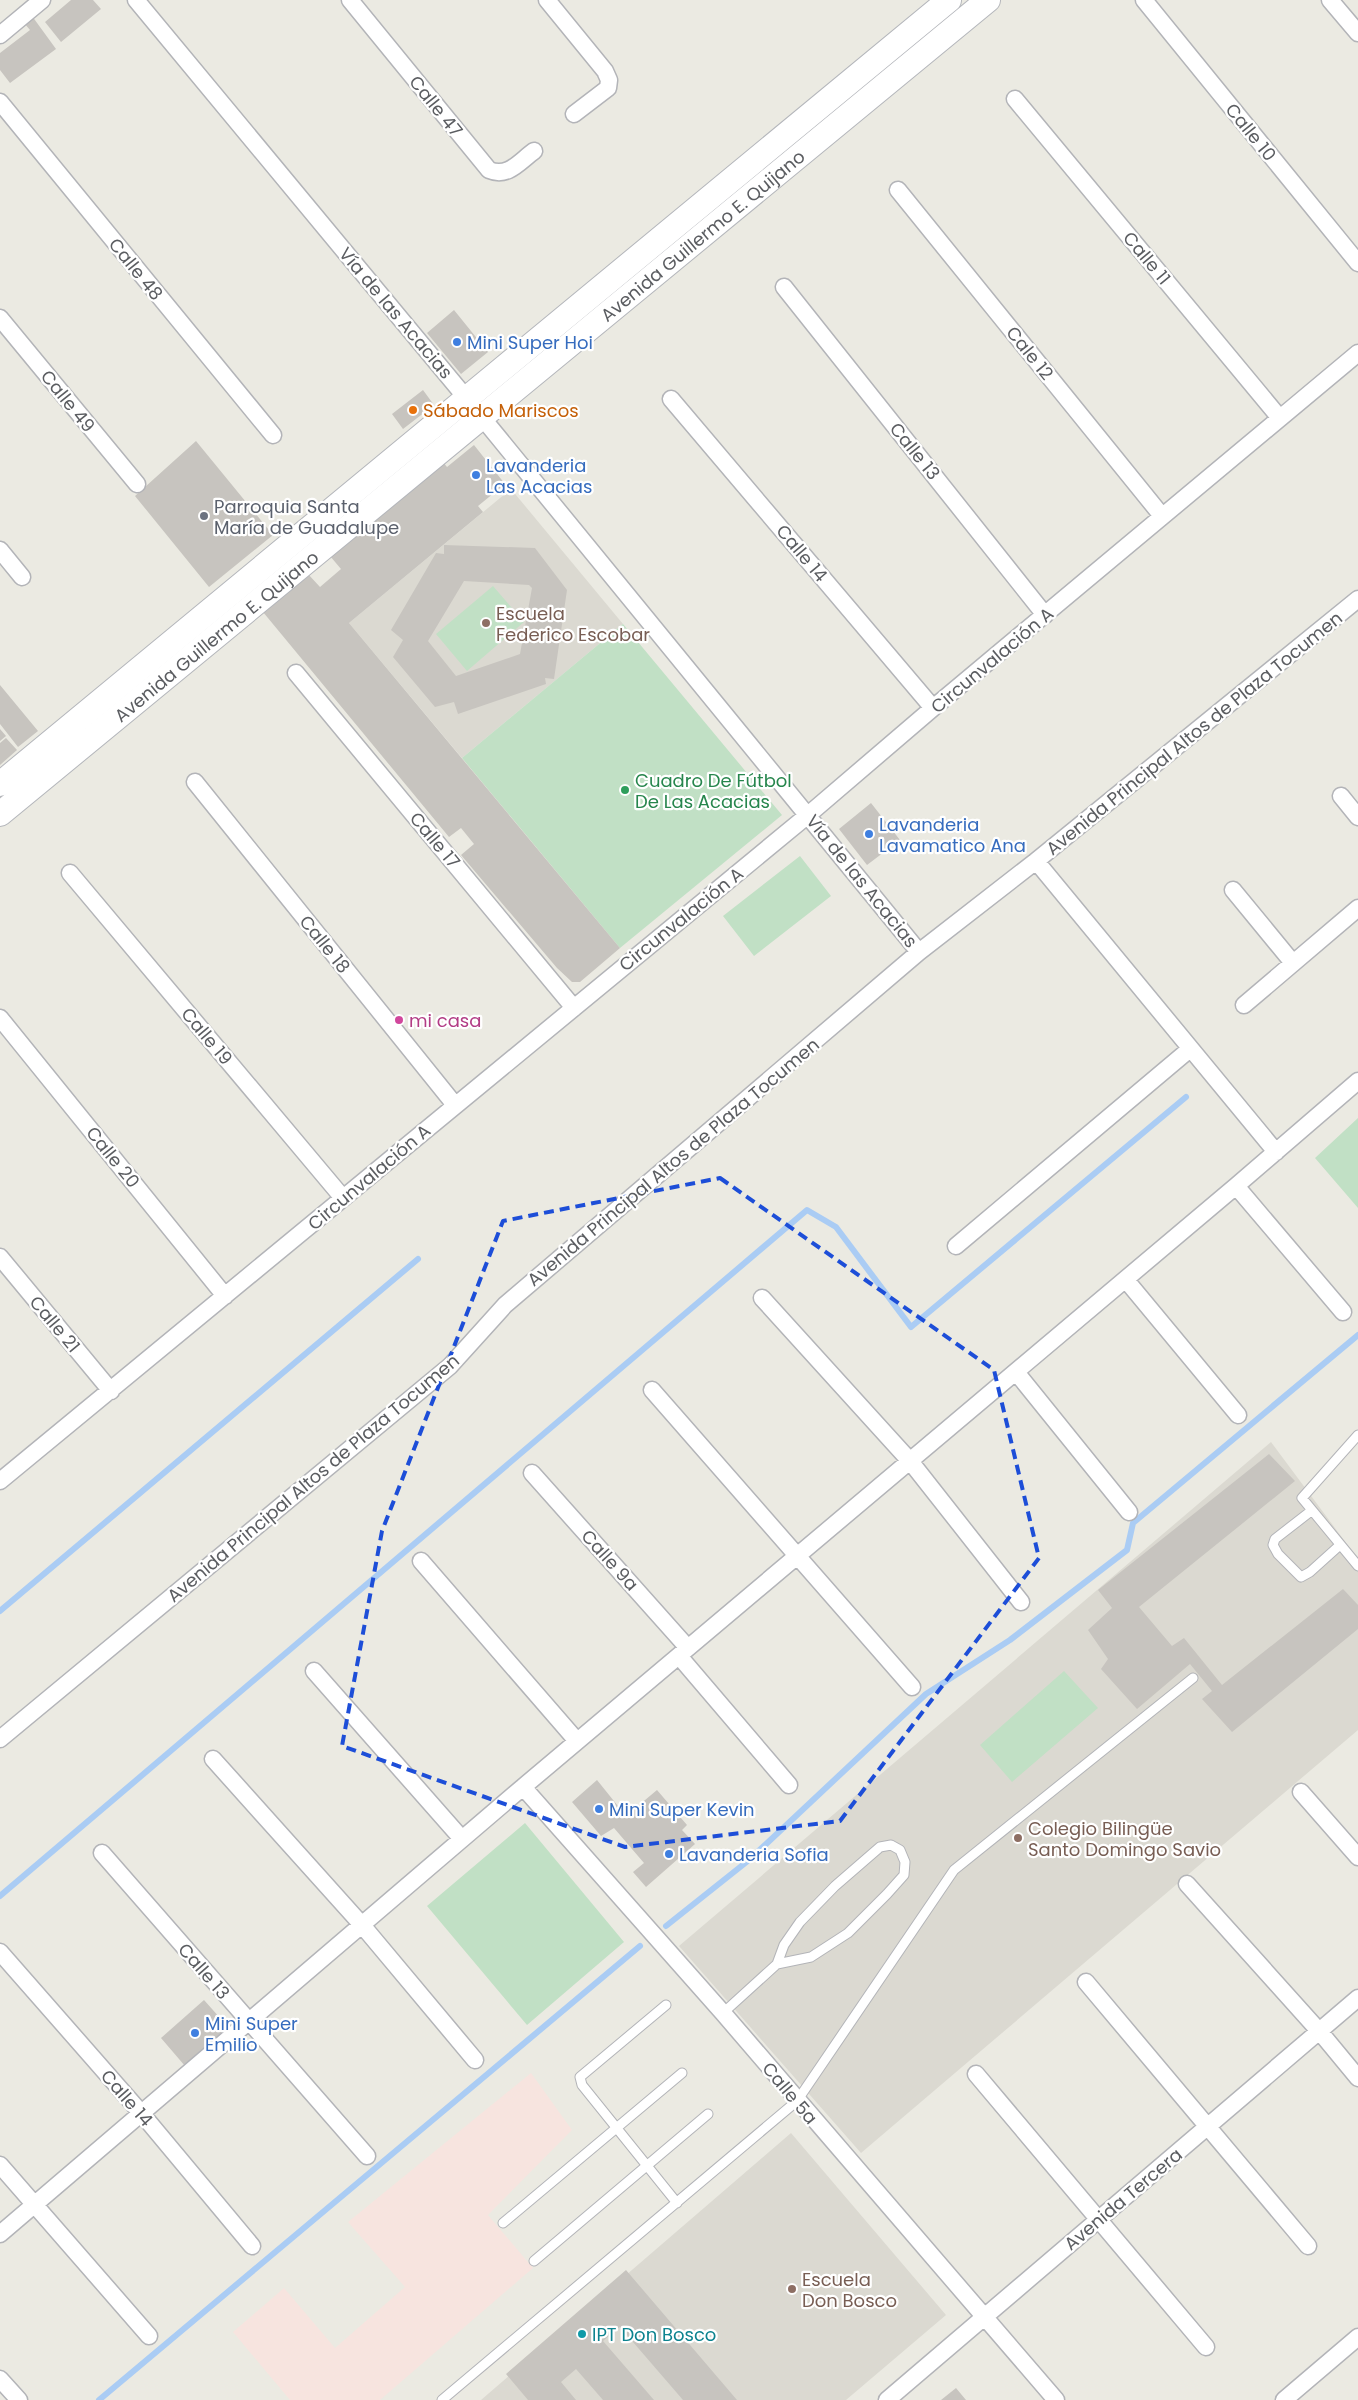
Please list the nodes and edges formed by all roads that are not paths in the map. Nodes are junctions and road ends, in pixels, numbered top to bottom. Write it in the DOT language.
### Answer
graph roads {
  1 [pos="42,0"];
  2 [pos="136,0"];
  3 [pos="350,0"];
  4 [pos="547,0"];
  5 [pos="949,0"];
  6 [pos="988,0"];
  7 [pos="1144,0"];
  8 [pos="1330,0"];
  9 [pos="1358,33"];
  10 [pos="0,35"];
  11 [pos="1016,99"];
  12 [pos="0,102"];
  13 [pos="574,114"];
  14 [pos="534,151"];
  15 [pos="898,190"];
  16 [pos="663,237"];
  17 [pos="679,255"];
  18 [pos="1358,263"];
  19 [pos="784,287"];
  20 [pos="0,318"];
  21 [pos="1358,353"];
  22 [pos="467,398"];
  23 [pos="671,398"];
  24 [pos="482,417"];
  25 [pos="1280,417"];
  26 [pos="273,435"];
  27 [pos="137,484"];
  28 [pos="1162,516"];
  29 [pos="0,550"];
  30 [pos="22,577"];
  31 [pos="1358,599"];
  32 [pos="1045,615"];
  33 [pos="175,640"];
  34 [pos="189,658"];
  35 [pos="296,673"];
  36 [pos="933,708"];
  37 [pos="195,782"];
  38 [pos="0,784"];
  39 [pos="1341,796"];
  40 [pos="0,814"];
  41 [pos="808,815"];
  42 [pos="1358,817"];
  43 [pos="1036,861"];
  44 [pos="70,873"];
  45 [pos="1233,890"];
  46 [pos="1358,908"];
  47 [pos="919,952"];
  48 [pos="1293,963"];
  49 [pos="1244,1005"];
  50 [pos="574,1008"];
  51 [pos="0,1018"];
  52 [pos="1190,1049"];
  53 [pos="1358,1081"];
  54 [pos="455,1105"];
  55 [pos="1276,1152"];
  56 [pos="1236,1186"];
  57 [pos="343,1198"];
  58 [pos="956,1246"];
  59 [pos="0,1257"];
  60 [pos="1126,1280"];
  61 [pos="225,1296"];
  62 [pos="762,1298"];
  63 [pos="1343,1312"];
  64 [pos="1016,1372"];
  65 [pos="652,1390"];
  66 [pos="111,1391"];
  67 [pos="1238,1415"];
  68 [pos="1358,1435"];
  69 [pos="910,1461"];
  70 [pos="532,1472"];
  71 [pos="0,1481"];
  72 [pos="1311,1511"];
  73 [pos="1129,1512"];
  74 [pos="1340,1546"];
  75 [pos="798,1556"];
  76 [pos="421,1561"];
  77 [pos="1358,1566"];
  78 [pos="1021,1602"];
  79 [pos="683,1652"];
  80 [pos="314,1671"];
  81 [pos="1193,1678"];
  82 [pos="912,1688"];
  83 [pos="0,1739"];
  84 [pos="577,1741"];
  85 [pos="213,1759"];
  86 [pos="789,1784"];
  87 [pos="523,1787"];
  88 [pos="1301,1792"];
  89 [pos="462,1839"];
  90 [pos="102,1853"];
  91 [pos="1358,1856"];
  92 [pos="1187,1884"];
  93 [pos="362,1925"];
  94 [pos="0,1952"];
  95 [pos="777,1964"];
  96 [pos="1086,1982"];
  97 [pos="1358,1998"];
  98 [pos="666,2005"];
  99 [pos="723,2013"];
  100 [pos="248,2022"];
  101 [pos="1320,2032"];
  102 [pos="475,2060"];
  103 [pos="682,2073"];
  104 [pos="976,2074"];
  105 [pos="1358,2078"];
  106 [pos="797,2101"];
  107 [pos="142,2114"];
  108 [pos="708,2114"];
  109 [pos="1208,2127"];
  110 [pos="616,2128"];
  111 [pos="367,2156"];
  112 [pos="0,2165"];
  113 [pos="648,2167"];
  114 [pos="677,2203"];
  115 [pos="35,2204"];
  116 [pos="1098,2219"];
  117 [pos="503,2223"];
  118 [pos="0,2234"];
  119 [pos="252,2246"];
  120 [pos="1308,2246"];
  121 [pos="534,2261"];
  122 [pos="985,2317"];
  123 [pos="150,2336"];
  124 [pos="1358,2336"];
  125 [pos="1206,2347"];
  126 [pos="0,2379"];
  127 [pos="19,2400"];
  128 [pos="442,2400"];
  129 [pos="887,2400"];
  130 [pos="1056,2400"];
  131 [pos="1284,2400"];
  1 -- 10 [label="street"];
  2 -- 22 [label="street, Vía de las Acacias"];
  3 -- 14 [label="street, Calle 47"];
  4 -- 13 [label="street"];
  5 -- 16 [label="street, Avenida Guillermo E. Quijano"];
  6 -- 17 [label="street, Avenida Guillermo E. Quijano"];
  7 -- 18 [label="street, Calle 10"];
  8 -- 9 [label="street"];
  11 -- 25 [label="street, Calle 11"];
  12 -- 26 [label="street, Calle 48"];
  15 -- 28 [label="street, Cale 12"];
  16 -- 17 [label="street"];
  16 -- 22 [label="street, Avenida Guillermo E. Quijano"];
  17 -- 24 [label="street, Avenida Guillermo E. Quijano"];
  19 -- 32 [label="street, Calle 13"];
  20 -- 27 [label="street, Calle 49"];
  21 -- 25 [label="street, Circunvalación A"];
  22 -- 24 [label="street, Vía de las Acacias"];
  22 -- 33 [label="street, Avenida Guillermo E. Quijano"];
  23 -- 36 [label="street, Calle 14"];
  24 -- 34 [label="street, Avenida Guillermo E. Quijano"];
  24 -- 41 [label="street, Vía de las Acacias"];
  25 -- 28 [label="street, Circunvalación A"];
  28 -- 32 [label="street, Circunvalación A"];
  29 -- 30 [label="street"];
  31 -- 43 [label="street, Avenida Principal Altos de Plaza Tocumen"];
  32 -- 36 [label="street, Circunvalación A"];
  33 -- 34 [label="street"];
  33 -- 38 [label="street, Avenida Guillermo E. Quijano"];
  34 -- 40 [label="street, Avenida Guillermo E. Quijano"];
  35 -- 50 [label="street, Calle 17"];
  36 -- 41 [label="street, Circunvalación A"];
  37 -- 54 [label="street, Calle 18"];
  39 -- 42 [label="street"];
  41 -- 47 [label="street, Vía de las Acacias"];
  41 -- 50 [label="street, Circunvalación A"];
  43 -- 47 [label="street, Avenida Principal Altos de Plaza Tocumen"];
  43 -- 52 [label="street"];
  44 -- 57 [label="street, Calle 19"];
  45 -- 48 [label="street"];
  46 -- 48 [label="street"];
  47 -- 83 [label="street, Avenida Principal Altos de Plaza Tocumen"];
  48 -- 49 [label="street"];
  50 -- 54 [label="street, Circunvalación A"];
  51 -- 61 [label="street, Calle 20"];
  52 -- 55 [label="street"];
  52 -- 58 [label="street"];
  53 -- 55 [label="street"];
  54 -- 57 [label="street, Circunvalación A"];
  55 -- 56 [label="street"];
  56 -- 60 [label="street"];
  56 -- 63 [label="street"];
  57 -- 61 [label="street, Circunvalación A"];
  59 -- 66 [label="street, Calle 21"];
  60 -- 64 [label="street"];
  60 -- 67 [label="street"];
  61 -- 66 [label="street, Circunvalación A"];
  62 -- 69 [label="street"];
  64 -- 69 [label="street"];
  64 -- 73 [label="street"];
  65 -- 75 [label="street"];
  66 -- 71 [label="street, Circunvalación A"];
  68 -- 72 [label="lane"];
  69 -- 75 [label="street"];
  69 -- 78 [label="street"];
  70 -- 79 [label="street, Calle 9a"];
  72 -- 74 [label="lane"];
  72 -- 74 [label="lane"];
  74 -- 77 [label="lane"];
  75 -- 79 [label="street"];
  75 -- 82 [label="street"];
  76 -- 84 [label="street"];
  79 -- 84 [label="street"];
  79 -- 86 [label="street, Calle 9a"];
  80 -- 89 [label="street"];
  81 -- 106 [label="lane"];
  84 -- 87 [label="street"];
  85 -- 93 [label="street"];
  87 -- 89 [label="street"];
  87 -- 99 [label="street, Calle 5a"];
  88 -- 91 [label="street"];
  89 -- 93 [label="street"];
  90 -- 100 [label="street, Calle 13"];
  92 -- 101 [label="street"];
  93 -- 100 [label="street"];
  93 -- 102 [label="street"];
  94 -- 107 [label="street, Calle 14"];
  95 -- 95 [label="lane"];
  95 -- 99 [label="lane"];
  96 -- 109 [label="street"];
  97 -- 101 [label="street, Avenida Tercera"];
  98 -- 110 [label="lane"];
  99 -- 106 [label="street, Calle 5a"];
  100 -- 107 [label="street"];
  100 -- 111 [label="street, Calle 13"];
  101 -- 105 [label="street"];
  101 -- 109 [label="street, Avenida Tercera"];
  103 -- 110 [label="lane"];
  104 -- 116 [label="street"];
  106 -- 114 [label="lane"];
  106 -- 122 [label="street, Calle 5a"];
  107 -- 115 [label="street"];
  107 -- 119 [label="street, Calle 14"];
  108 -- 113 [label="lane"];
  109 -- 116 [label="street, Avenida Tercera"];
  109 -- 120 [label="street"];
  110 -- 113 [label="lane"];
  110 -- 117 [label="lane"];
  112 -- 115 [label="street"];
  113 -- 114 [label="lane"];
  113 -- 121 [label="lane"];
  114 -- 128 [label="lane"];
  115 -- 118 [label="street"];
  115 -- 123 [label="street"];
  116 -- 122 [label="street, Avenida Tercera"];
  116 -- 125 [label="street"];
  122 -- 129 [label="street, Avenida Tercera"];
  122 -- 130 [label="street, Calle 5a"];
  124 -- 131 [label="street"];
  126 -- 127 [label="street"];
}
